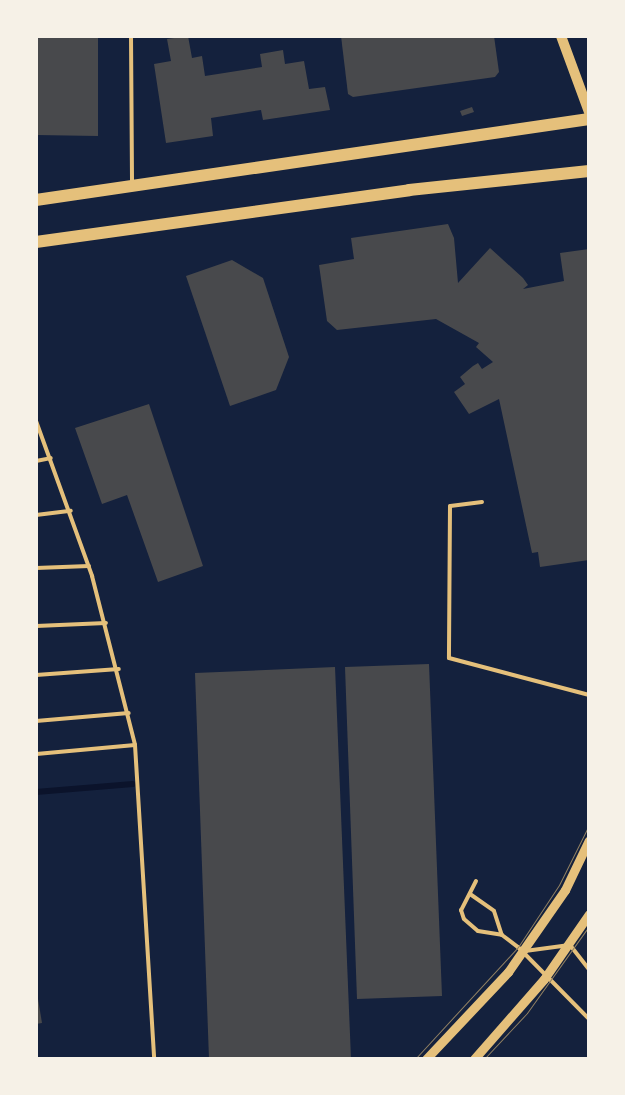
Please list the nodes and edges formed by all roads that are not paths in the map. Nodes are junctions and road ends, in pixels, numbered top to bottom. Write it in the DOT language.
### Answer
graph roads {
  1 [pos="131,36"];
  2 [pos="561,36"];
  3 [pos="589,112"];
  4 [pos="589,119"];
  5 [pos="589,171"];
  6 [pos="132,186"];
  7 [pos="36,200"];
  8 [pos="36,242"];
  9 [pos="36,422"];
  10 [pos="51,458"];
  11 [pos="36,461"];
  12 [pos="482,502"];
  13 [pos="71,511"];
  14 [pos="36,515"];
  15 [pos="89,566"];
  16 [pos="36,568"];
  17 [pos="106,623"];
  18 [pos="36,626"];
  19 [pos="119,669"];
  20 [pos="36,675"];
  21 [pos="589,695"];
  22 [pos="129,713"];
  23 [pos="36,721"];
  24 [pos="136,745"];
  25 [pos="36,754"];
  26 [pos="589,840"];
  27 [pos="476,882"];
  28 [pos="470,894"];
  29 [pos="589,914"];
  30 [pos="502,935"];
  31 [pos="570,945"];
  32 [pos="523,951"];
  33 [pos="589,969"];
  34 [pos="544,979"];
  35 [pos="589,1019"];
  36 [pos="154,1059"];
  37 [pos="426,1059"];
  38 [pos="474,1059"];
  1 -- 6 [label="lane"];
  2 -- 3 [label="main road"];
  4 -- 6 [label="main road"];
  5 -- 8 [label="main road"];
  6 -- 7 [label="main road"];
  9 -- 10 [label="lane"];
  10 -- 11 [label="lane"];
  10 -- 13 [label="lane"];
  12 -- 21 [label="lane"];
  13 -- 14 [label="lane"];
  13 -- 15 [label="lane"];
  15 -- 16 [label="lane"];
  15 -- 17 [label="lane"];
  17 -- 18 [label="lane"];
  17 -- 19 [label="lane"];
  19 -- 20 [label="lane"];
  19 -- 22 [label="lane"];
  22 -- 23 [label="lane"];
  22 -- 24 [label="lane"];
  24 -- 25 [label="lane"];
  24 -- 36 [label="lane"];
  26 -- 32 [label="street"];
  27 -- 28 [label="lane"];
  28 -- 30 [label="lane"];
  28 -- 30 [label="lane"];
  29 -- 31 [label="street"];
  30 -- 32 [label="lane"];
  31 -- 32 [label="lane"];
  31 -- 33 [label="lane"];
  31 -- 34 [label="street"];
  32 -- 34 [label="lane"];
  32 -- 37 [label="street"];
  34 -- 35 [label="lane"];
  34 -- 38 [label="street"];
}
